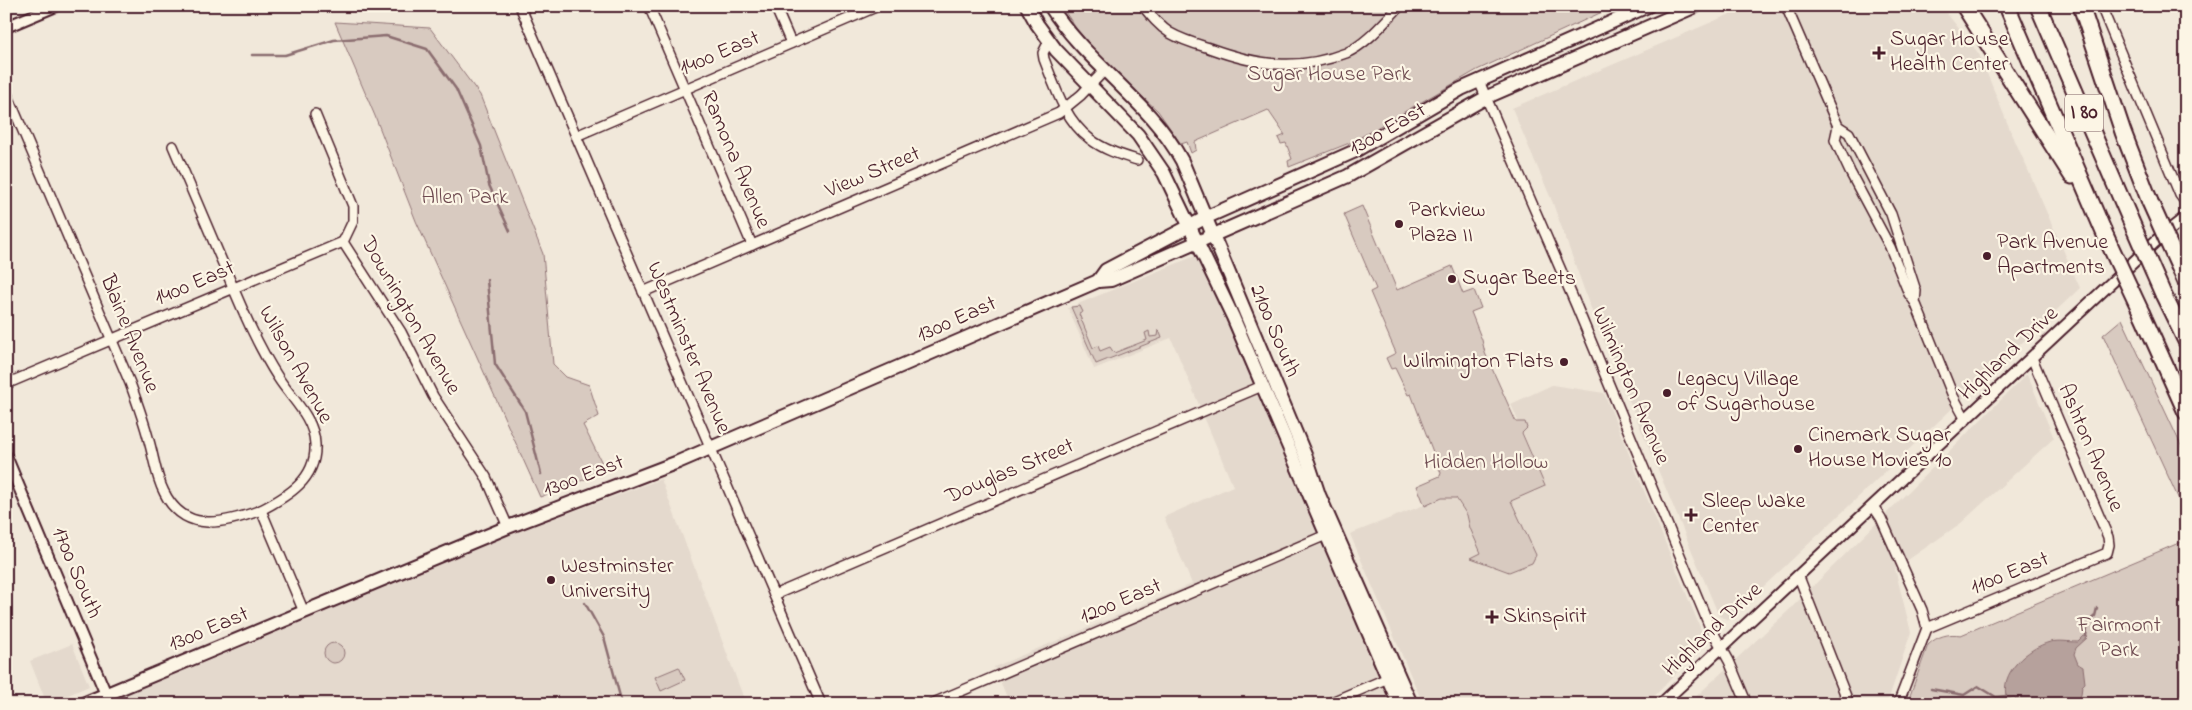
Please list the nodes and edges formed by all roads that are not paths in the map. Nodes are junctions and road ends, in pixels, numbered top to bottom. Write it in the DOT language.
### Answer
graph roads {
  1 [pos="56,6"];
  2 [pos="520,6"];
  3 [pos="649,6"];
  4 [pos="775,6"];
  5 [pos="878,6"];
  6 [pos="1027,6"];
  7 [pos="1050,6"];
  8 [pos="1143,6"];
  9 [pos="1400,6"];
  10 [pos="1648,6"];
  11 [pos="1696,6"];
  12 [pos="1786,6"];
  13 [pos="1964,6"];
  14 [pos="2007,6"];
  15 [pos="2038,6"];
  16 [pos="2081,6"];
  17 [pos="2101,6"];
  18 [pos="6,27"];
  19 [pos="1049,41"];
  20 [pos="791,44"];
  21 [pos="1105,70"];
  22 [pos="1479,81"];
  23 [pos="1090,85"];
  24 [pos="685,89"];
  25 [pos="6,91"];
  26 [pos="1487,98"];
  27 [pos="1066,108"];
  28 [pos="315,114"];
  29 [pos="1838,126"];
  30 [pos="576,136"];
  31 [pos="173,146"];
  32 [pos="1137,160"];
  33 [pos="2186,204"];
  34 [pos="2098,216"];
  35 [pos="1207,217"];
  36 [pos="2186,217"];
  37 [pos="1189,226"];
  38 [pos="1213,234"];
  39 [pos="343,242"];
  40 [pos="1196,242"];
  41 [pos="752,245"];
  42 [pos="1098,281"];
  43 [pos="2186,282"];
  44 [pos="234,288"];
  45 [pos="643,292"];
  46 [pos="1915,302"];
  47 [pos="112,340"];
  48 [pos="2186,341"];
  49 [pos="2032,358"];
  50 [pos="6,384"];
  51 [pos="1262,386"];
  52 [pos="2186,412"];
  53 [pos="1966,420"];
  54 [pos="711,448"];
  55 [pos="6,456"];
  56 [pos="1308,462"];
  57 [pos="1873,506"];
  58 [pos="261,510"];
  59 [pos="508,527"];
  60 [pos="1326,535"];
  61 [pos="2107,553"];
  62 [pos="1799,577"];
  63 [pos="1349,584"];
  64 [pos="774,595"];
  65 [pos="304,612"];
  66 [pos="1374,618"];
  67 [pos="1926,628"];
  68 [pos="1722,648"];
  69 [pos="1388,678"];
  70 [pos="108,699"];
  71 [pos="932,703"];
  72 [pos="83,704"];
  73 [pos="821,704"];
  74 [pos="1327,704"];
  75 [pos="1399,704"];
  76 [pos="1411,704"];
  77 [pos="1661,704"];
  78 [pos="1747,704"];
  79 [pos="1849,704"];
  80 [pos="1898,704"];
  1 -- 18 [label="street"];
  2 -- 30 [label="street, Westminster Avenue"];
  3 -- 24 [label="street, Ramona Avenue"];
  4 -- 20 [label="street"];
  5 -- 20 [label="street, 1400 East"];
  6 -- 19 [label="main road, 2100 South"];
  7 -- 21 [label="main road, 2100 South"];
  8 -- 9 [label="street"];
  10 -- 22 [label="main road, 1300 East"];
  11 -- 26 [label="main road, 1300 East"];
  12 -- 29 [label="street"];
  13 -- 34 [label="highway"];
  14 -- 34 [label="highway, I 80"];
  15 -- 48 [label="highway, I 80, bridge"];
  16 -- 43 [label="highway, bridge"];
  17 -- 33 [label="street"];
  19 -- 23 [label="main road, 2100 South"];
  19 -- 27 [label="street"];
  20 -- 24 [label="street, 1400 East"];
  21 -- 23 [label="street, View Street"];
  21 -- 35 [label="main road, 2100 South"];
  22 -- 26 [label="street, Wilmington Avenue"];
  22 -- 35 [label="main road, 1300 East"];
  23 -- 27 [label="street, View Street"];
  23 -- 37 [label="main road, 2100 South"];
  24 -- 30 [label="street, 1400 East"];
  24 -- 41 [label="street, Ramona Avenue"];
  25 -- 47 [label="street, Blaine Avenue"];
  26 -- 38 [label="main road, 1300 East"];
  26 -- 68 [label="street, Wilmington Avenue"];
  27 -- 32 [label="street"];
  27 -- 41 [label="street, View Street"];
  28 -- 39 [label="street, Downington Avenue"];
  29 -- 46 [label="street"];
  29 -- 46 [label="street"];
  30 -- 45 [label="street, Westminster Avenue"];
  31 -- 44 [label="street, Wilson Avenue"];
  34 -- 52 [label="highway, I 80, bridge"];
  35 -- 37 [label="main road, 1300 East"];
  35 -- 38 [label="main road, 2100 South"];
  36 -- 49 [label="street, Highland Drive"];
  37 -- 40 [label="main road, 2100 South"];
  37 -- 42 [label="main road, 1300 East"];
  38 -- 40 [label="main road, 1300 East"];
  38 -- 56 [label="main road, 2100 South"];
  39 -- 44 [label="street, 1400 East"];
  39 -- 59 [label="street, Downington Avenue"];
  40 -- 42 [label="main road, 1300 East"];
  40 -- 51 [label="main road, 2100 South"];
  41 -- 45 [label="street, View Street"];
  42 -- 54 [label="main road, 1300 East"];
  44 -- 47 [label="street, 1400 East"];
  44 -- 58 [label="street, Wilson Avenue"];
  45 -- 54 [label="street, Westminster Avenue"];
  46 -- 53 [label="street"];
  47 -- 50 [label="street, 1400 East"];
  47 -- 58 [label="street, Blaine Avenue"];
  49 -- 53 [label="street, Highland Drive"];
  49 -- 61 [label="street, Ashton Avenue"];
  51 -- 56 [label="main road"];
  51 -- 60 [label="main road, 2100 South"];
  51 -- 64 [label="street, Douglas Street"];
  53 -- 57 [label="street, Highland Drive"];
  54 -- 59 [label="main road, 1300 East"];
  54 -- 64 [label="street, Westminster Avenue"];
  55 -- 70 [label="street, 1700 South"];
  56 -- 66 [label="main road, 2100 South"];
  57 -- 62 [label="street, Highland Drive"];
  57 -- 67 [label="street"];
  58 -- 65 [label="street"];
  59 -- 65 [label="main road, 1300 East"];
  60 -- 63 [label="main road, 2100 South"];
  60 -- 71 [label="street, 1200 East"];
  61 -- 67 [label="street, 1100 East"];
  62 -- 68 [label="street, Highland Drive"];
  62 -- 79 [label="street"];
  63 -- 66 [label="main road"];
  63 -- 69 [label="main road, 2100 South"];
  64 -- 73 [label="street, Westminster Avenue"];
  65 -- 70 [label="main road, 1300 East"];
  66 -- 76 [label="main road, 2100 South"];
  67 -- 80 [label="street"];
  68 -- 77 [label="street, Highland Drive"];
  68 -- 78 [label="street, Wilmington Avenue"];
  69 -- 74 [label="street"];
  69 -- 75 [label="main road, 2100 South"];
  70 -- 72 [label="main road, 1300 East"];
}
